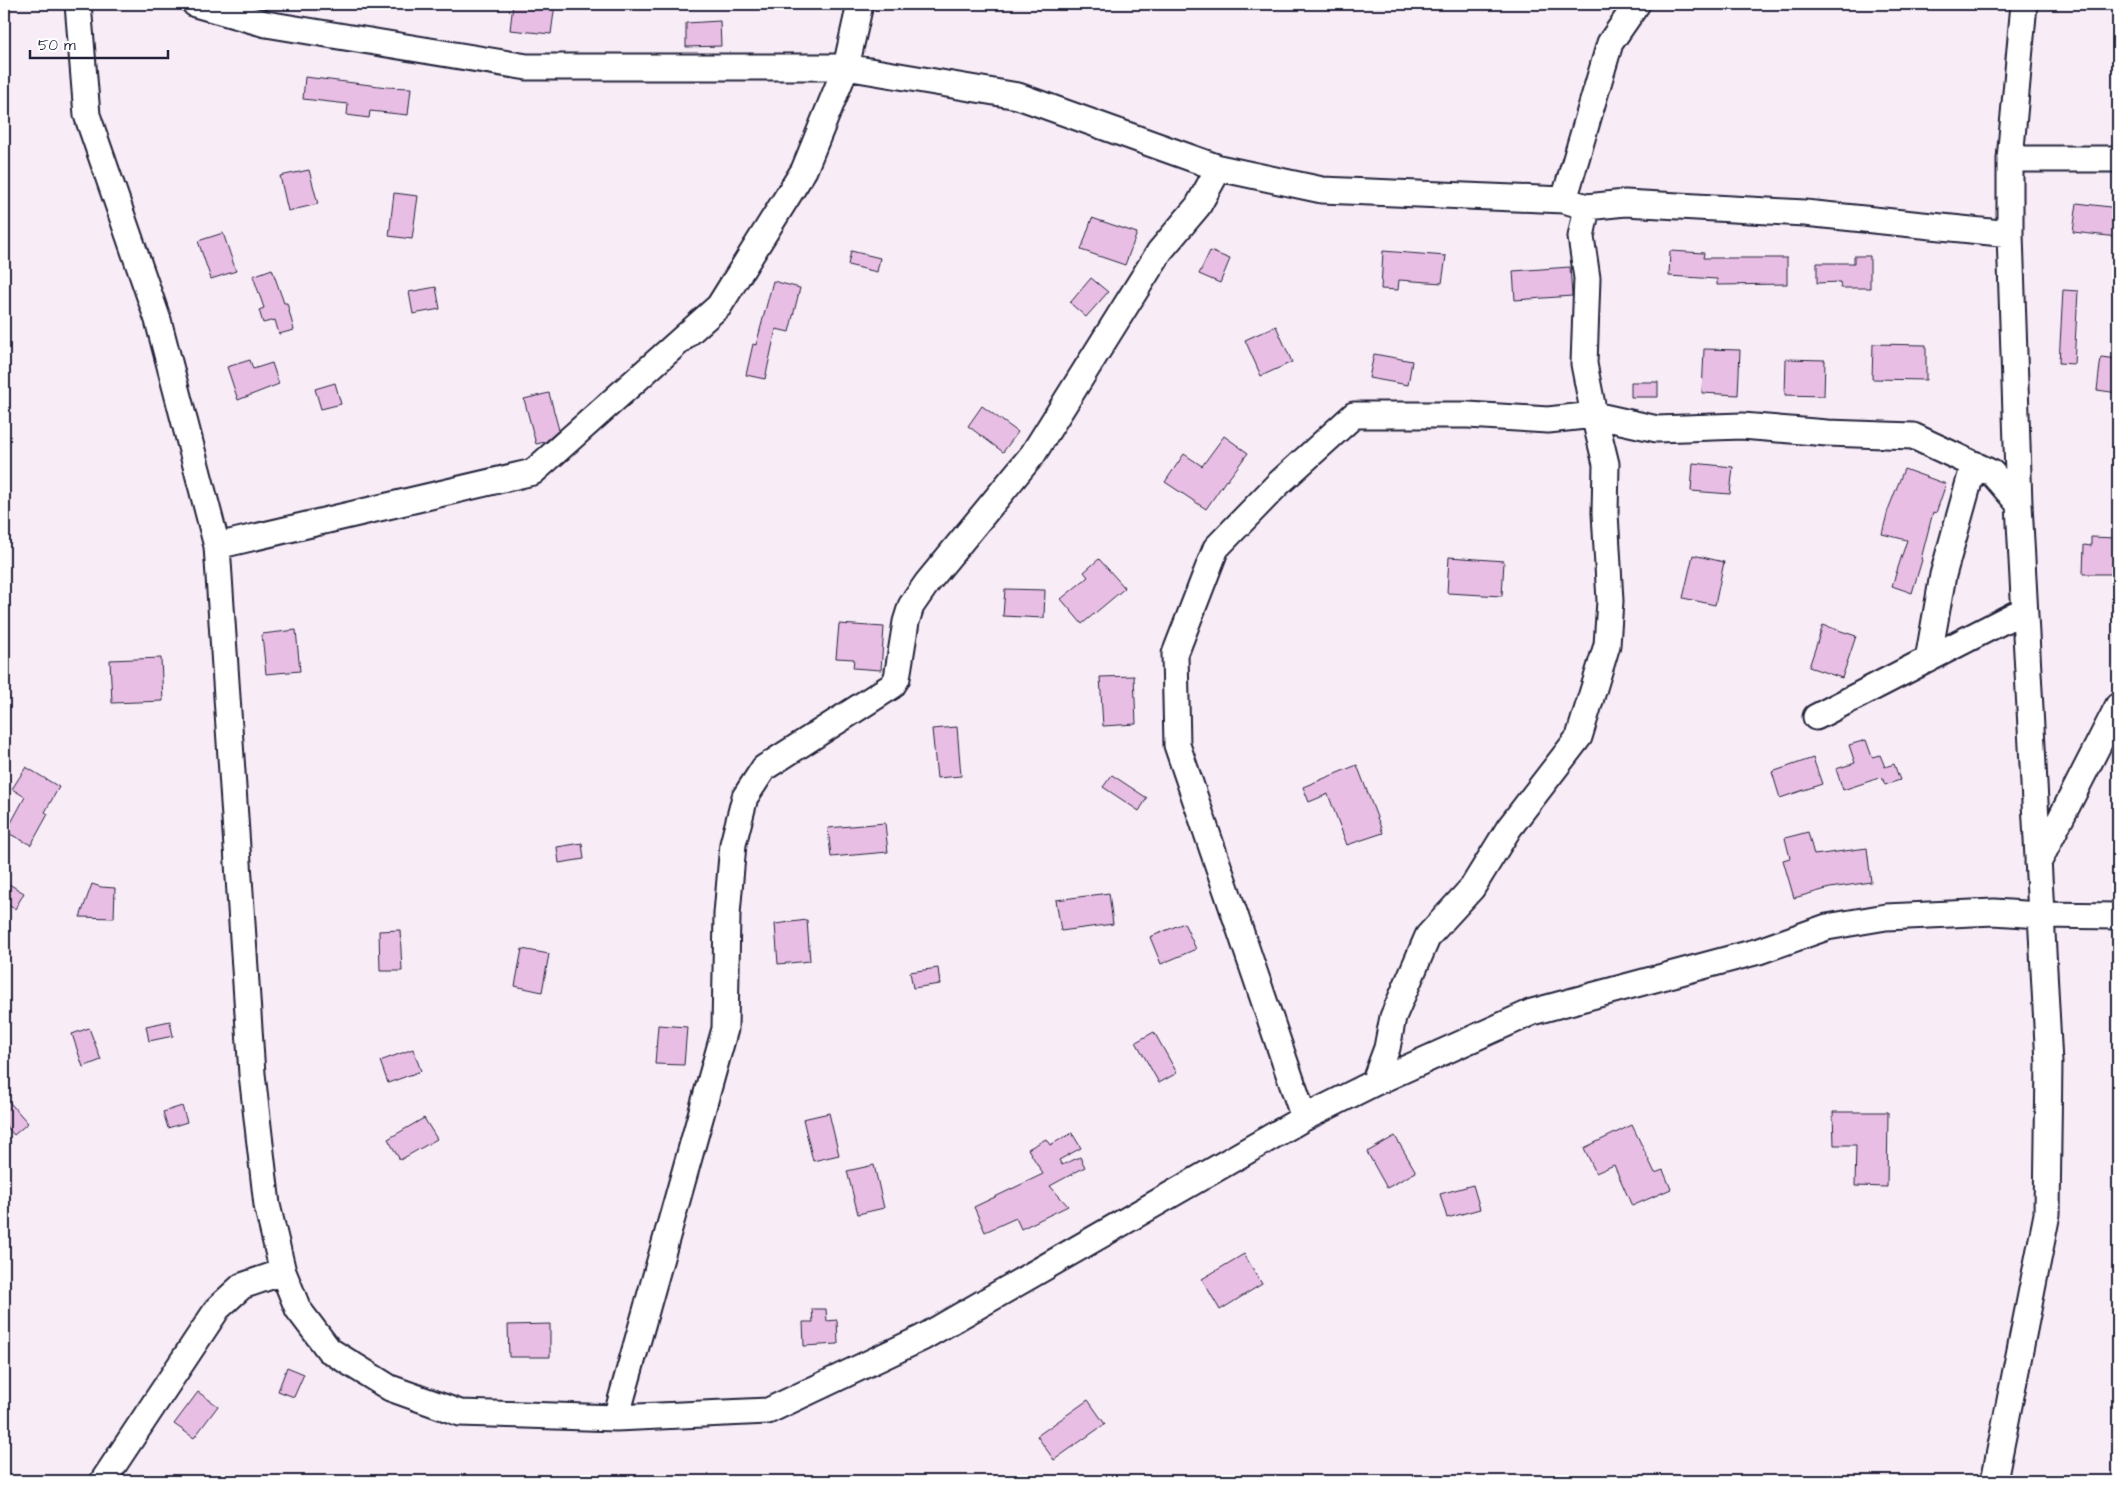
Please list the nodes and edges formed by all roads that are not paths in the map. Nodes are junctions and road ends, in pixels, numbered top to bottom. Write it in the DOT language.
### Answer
graph roads {
  1 [pos="78,4"];
  2 [pos="196,4"];
  3 [pos="860,4"];
  4 [pos="1637,4"];
  5 [pos="2024,4"];
  6 [pos="846,67"];
  7 [pos="2010,159"];
  8 [pos="2118,159"];
  9 [pos="1219,168"];
  10 [pos="1576,204"];
  11 [pos="2010,234"];
  12 [pos="1594,415"];
  13 [pos="1974,464"];
  14 [pos="2019,504"];
  15 [pos="217,546"];
  16 [pos="2024,610"];
  17 [pos="1928,660"];
  18 [pos="2118,706"];
  19 [pos="1816,717"];
  20 [pos="2038,863"];
  21 [pos="2041,915"];
  22 [pos="2118,916"];
  23 [pos="1374,1083"];
  24 [pos="1304,1118"];
  25 [pos="284,1272"];
  26 [pos="616,1418"];
  27 [pos="103,1481"];
  28 [pos="1994,1481"];
  1 -- 15 [label="street"];
  2 -- 6 [label="street"];
  3 -- 6 [label="street"];
  4 -- 10 [label="street"];
  5 -- 7 [label="street"];
  6 -- 9 [label="street"];
  6 -- 15 [label="street"];
  7 -- 8 [label="street"];
  7 -- 11 [label="street"];
  9 -- 10 [label="street"];
  9 -- 26 [label="street"];
  10 -- 11 [label="street"];
  10 -- 12 [label="street"];
  11 -- 14 [label="street"];
  12 -- 13 [label="street"];
  12 -- 23 [label="street"];
  12 -- 24 [label="street"];
  13 -- 14 [label="street"];
  13 -- 17 [label="street"];
  14 -- 16 [label="street"];
  15 -- 25 [label="street"];
  16 -- 17 [label="street"];
  16 -- 20 [label="street"];
  17 -- 19 [label="street"];
  18 -- 20 [label="street"];
  20 -- 21 [label="street"];
  21 -- 22 [label="street"];
  21 -- 23 [label="street"];
  21 -- 28 [label="street"];
  23 -- 24 [label="street"];
  24 -- 26 [label="street"];
  25 -- 26 [label="street"];
  25 -- 27 [label="street"];
}
